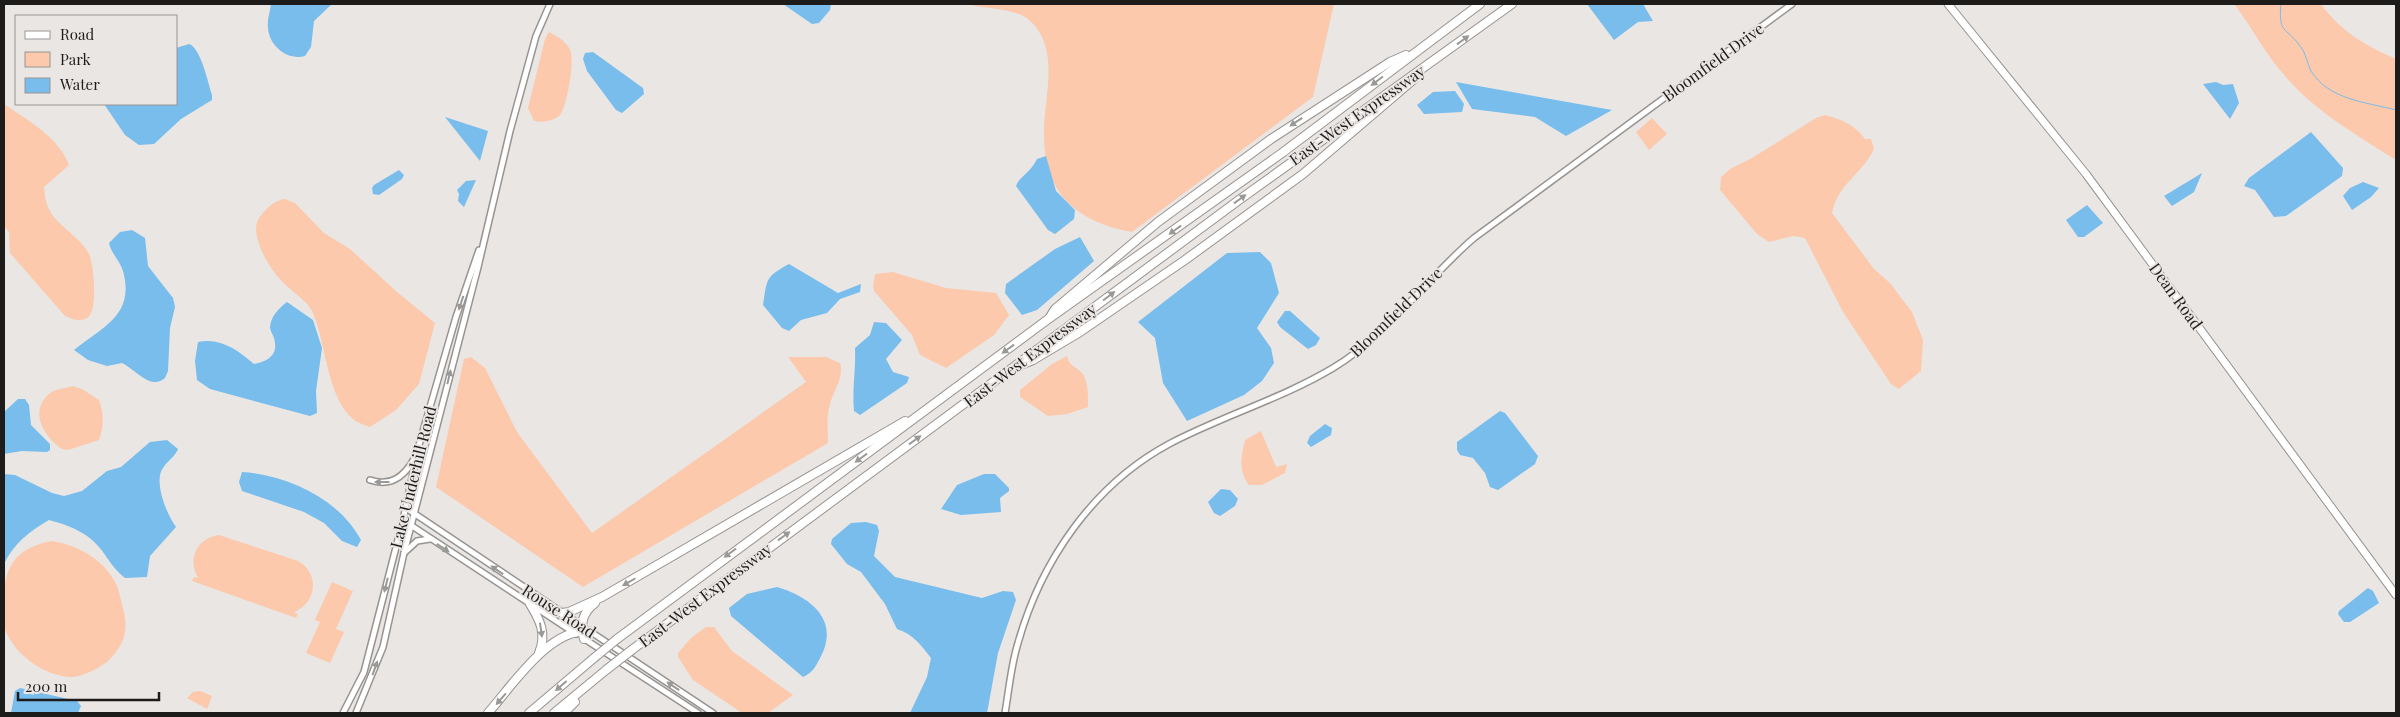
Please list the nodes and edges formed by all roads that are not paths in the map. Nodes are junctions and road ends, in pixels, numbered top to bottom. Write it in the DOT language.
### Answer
graph roads {
  1 [pos="550,4"];
  2 [pos="1480,4"];
  3 [pos="1512,4"];
  4 [pos="1792,4"];
  5 [pos="1948,4"];
  6 [pos="1415,52"];
  7 [pos="1423,68"];
  8 [pos="483,240"];
  9 [pos="1047,320"];
  10 [pos="1014,367"];
  11 [pos="914,418"];
  12 [pos="417,454"];
  13 [pos="370,480"];
  14 [pos="406,508"];
  15 [pos="414,514"];
  16 [pos="403,520"];
  17 [pos="411,526"];
  18 [pos="430,540"];
  19 [pos="404,554"];
  20 [pos="2396,595"];
  21 [pos="602,597"];
  22 [pos="530,604"];
  23 [pos="562,613"];
  24 [pos="582,628"];
  25 [pos="572,632"];
  26 [pos="592,632"];
  27 [pos="584,639"];
  28 [pos="536,658"];
  29 [pos="606,670"];
  30 [pos="344,713"];
  31 [pos="356,713"];
  32 [pos="488,713"];
  33 [pos="529,713"];
  34 [pos="554,713"];
  35 [pos="564,713"];
  36 [pos="698,713"];
  37 [pos="714,713"];
  38 [pos="1005,713"];
  1 -- 8 [label="street, Lake Underhill Road"];
  2 -- 6 [label="highway, East-West Expressway"];
  7 -- 3 [label="highway, East-West Expressway, one-way"];
  4 -- 38 [label="street, Bloomfield Drive"];
  5 -- 20 [label="main road, Dean Road"];
  6 -- 9 [label="highway, East-West Expressway, one-way"];
  6 -- 9 [label="highway, one-way"];
  10 -- 7 [label="highway, East-West Expressway, one-way"];
  7 -- 10 [label="highway"];
  8 -- 12 [label="street, Lake Underhill Road, one-way"];
  15 -- 8 [label="street, Lake Underhill Road, one-way"];
  9 -- 11 [label="highway, East-West Expressway, one-way"];
  29 -- 10 [label="highway, East-West Expressway, one-way, bridge"];
  11 -- 21 [label="highway, one-way"];
  11 -- 33 [label="highway, East-West Expressway, one-way, bridge"];
  12 -- 13 [label="street, one-way"];
  12 -- 14 [label="street, Lake Underhill Road"];
  14 -- 15 [label="street, Rouse Road"];
  14 -- 16 [label="street, Lake Underhill Road"];
  15 -- 17 [label="street, Lake Underhill Road"];
  23 -- 15 [label="street, Rouse Road, one-way"];
  16 -- 17 [label="street, Rouse Road"];
  16 -- 30 [label="street, Lake Underhill Road, one-way"];
  17 -- 18 [label="street, Rouse Road"];
  17 -- 19 [label="street, Lake Underhill Road"];
  18 -- 19 [label="street"];
  18 -- 22 [label="street, Rouse Road, one-way"];
  31 -- 19 [label="street, Lake Underhill Road, one-way"];
  21 -- 23 [label="highway"];
  21 -- 24 [label="highway"];
  22 -- 25 [label="street, Rouse Road"];
  22 -- 28 [label="highway, one-way"];
  23 -- 24 [label="street, Rouse Road"];
  24 -- 25 [label="highway"];
  24 -- 26 [label="highway"];
  24 -- 27 [label="highway"];
  25 -- 27 [label="street, Rouse Road"];
  25 -- 28 [label="highway"];
  37 -- 26 [label="street, Rouse Road, one-way"];
  27 -- 36 [label="street, Rouse Road"];
  28 -- 32 [label="highway, one-way"];
  29 -- 34 [label="highway, East-West Expressway"];
  29 -- 35 [label="highway"];
}
